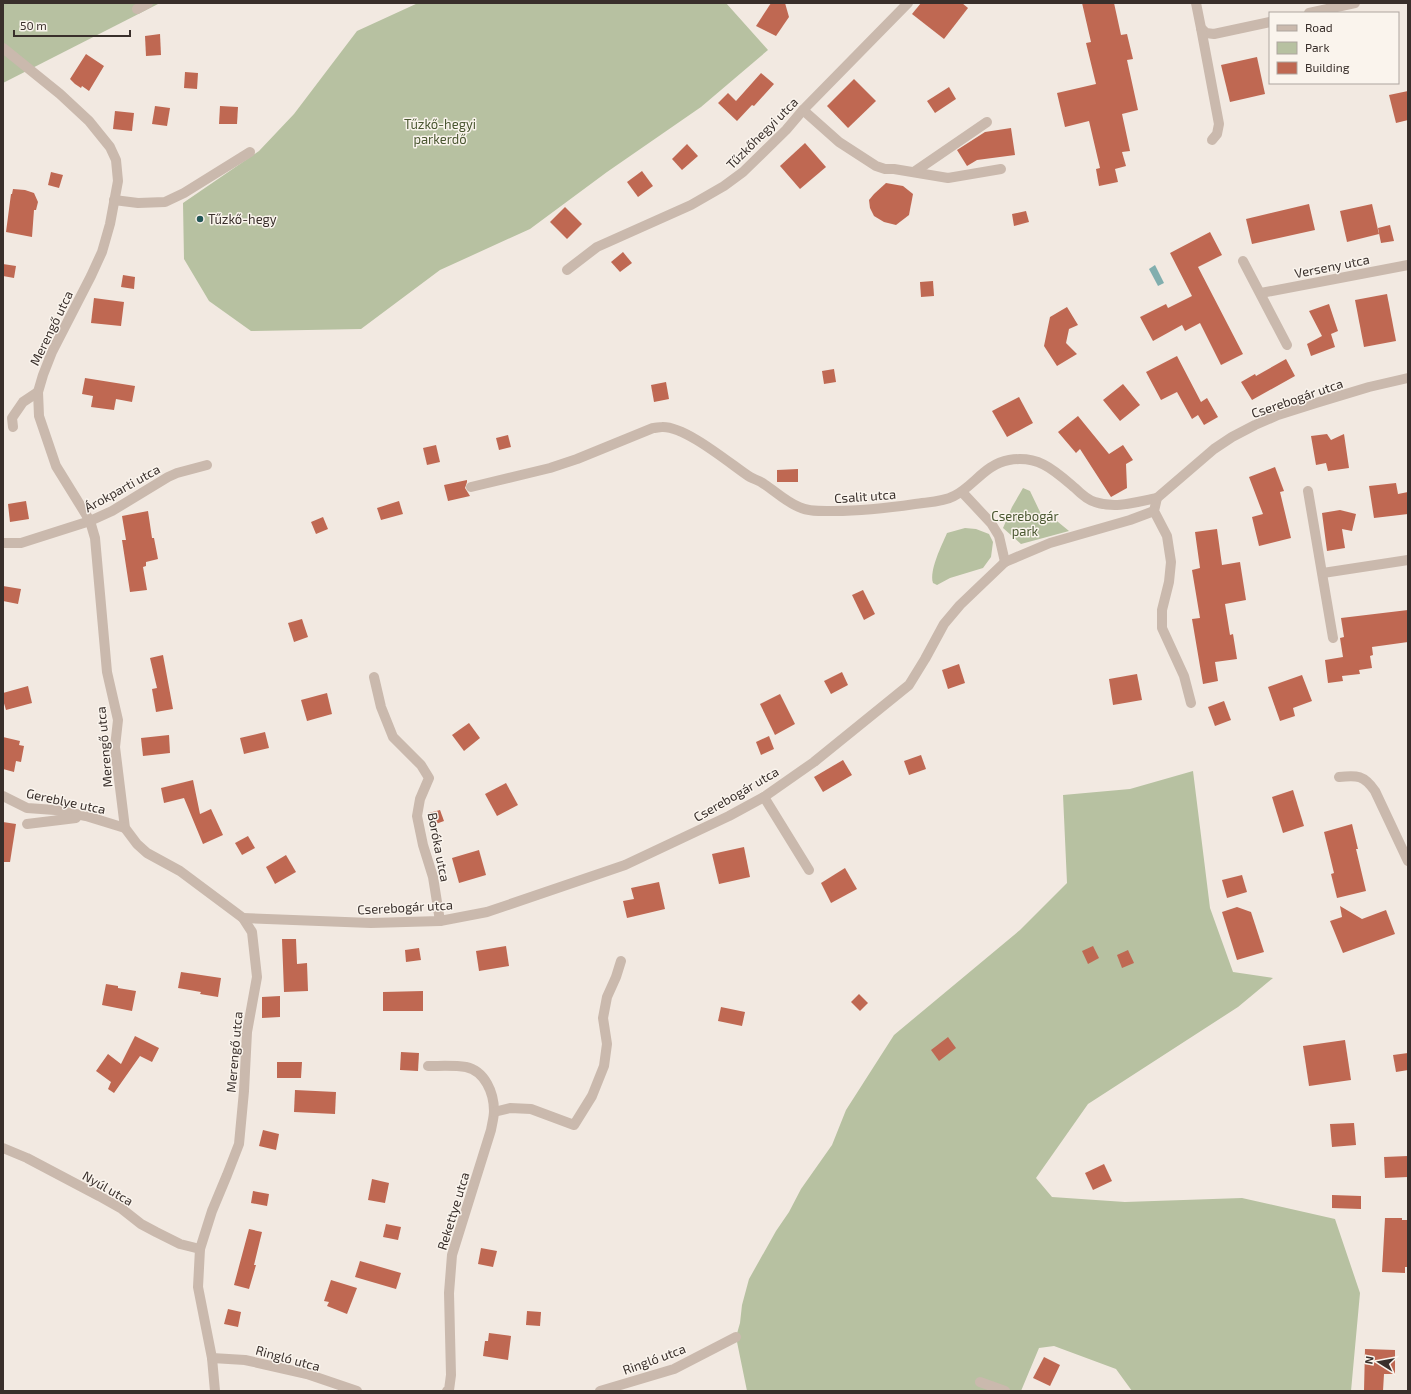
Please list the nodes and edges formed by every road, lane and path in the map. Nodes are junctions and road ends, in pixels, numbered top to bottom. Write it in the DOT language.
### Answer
graph roads {
  1 [pos="148,3"];
  2 [pos="908,3"];
  3 [pos="1196,3"];
  4 [pos="1354,3"];
  5 [pos="137,9"];
  6 [pos="1314,12"];
  7 [pos="1269,22"];
  8 [pos="1204,31"];
  9 [pos="3,48"];
  10 [pos="803,110"];
  11 [pos="987,122"];
  12 [pos="1212,140"];
  13 [pos="250,152"];
  14 [pos="1001,169"];
  15 [pos="914,172"];
  16 [pos="114,200"];
  17 [pos="1244,261"];
  18 [pos="1408,265"];
  19 [pos="567,270"];
  20 [pos="1260,294"];
  21 [pos="1288,345"];
  22 [pos="1408,378"];
  23 [pos="38,392"];
  24 [pos="13,427"];
  25 [pos="206,465"];
  26 [pos="470,487"];
  27 [pos="1308,491"];
  28 [pos="962,492"];
  29 [pos="1157,498"];
  30 [pos="1154,511"];
  31 [pos="90,521"];
  32 [pos="3,544"];
  33 [pos="1408,560"];
  34 [pos="1005,562"];
  35 [pos="1323,573"];
  36 [pos="1333,638"];
  37 [pos="374,677"];
  38 [pos="1191,703"];
  39 [pos="1339,777"];
  40 [pos="3,796"];
  41 [pos="764,797"];
  42 [pos="86,816"];
  43 [pos="27,824"];
  44 [pos="126,828"];
  45 [pos="1408,861"];
  46 [pos="809,870"];
  47 [pos="243,918"];
  48 [pos="440,921"];
  49 [pos="621,961"];
  50 [pos="428,1066"];
  51 [pos="494,1112"];
  52 [pos="3,1148"];
  53 [pos="200,1249"];
  54 [pos="736,1337"];
  55 [pos="212,1358"];
  56 [pos="980,1382"];
  57 [pos="215,1391"];
  58 [pos="357,1391"];
  59 [pos="447,1391"];
  60 [pos="600,1391"];
  61 [pos="1005,1391"];
  1 -- 5 [label="street"];
  2 -- 10 [label="street, Tűzkőhegyi utca"];
  3 -- 8 [label="street"];
  4 -- 6 [label="street"];
  7 -- 8 [label="street"];
  8 -- 12 [label="street"];
  9 -- 16 [label="street, Merengő utca"];
  10 -- 15 [label="street"];
  10 -- 19 [label="street, Tűzkőhegyi utca"];
  11 -- 15 [label="street"];
  13 -- 16 [label="street"];
  14 -- 15 [label="street"];
  16 -- 23 [label="street, Merengő utca"];
  17 -- 20 [label="street"];
  18 -- 20 [label="street, Verseny utca"];
  20 -- 21 [label="street"];
  22 -- 29 [label="street, Cserebogár utca"];
  23 -- 24 [label="street"];
  23 -- 31 [label="street, Merengő utca"];
  25 -- 31 [label="street, Árokparti utca"];
  26 -- 28 [label="street, Csalit utca"];
  27 -- 35 [label="street"];
  28 -- 29 [label="street, Csalit utca"];
  28 -- 34 [label="street"];
  29 -- 30 [label="street"];
  30 -- 34 [label="street, Cserebogár utca"];
  30 -- 38 [label="street"];
  31 -- 32 [label="street, Árokparti utca"];
  31 -- 44 [label="street, Merengő utca"];
  33 -- 35 [label="street"];
  34 -- 41 [label="street, Cserebogár utca"];
  35 -- 36 [label="street"];
  37 -- 48 [label="street, Boróka utca"];
  39 -- 45 [label="street"];
  40 -- 42 [label="street, Gereblye utca"];
  41 -- 46 [label="street"];
  41 -- 48 [label="street, Cserebogár utca"];
  42 -- 43 [label="street"];
  42 -- 44 [label="street, Gereblye utca"];
  44 -- 47 [label="street, Merengő utca"];
  47 -- 48 [label="street, Cserebogár utca"];
  47 -- 53 [label="street, Merengő utca"];
  49 -- 51 [label="street"];
  50 -- 51 [label="street, Rekettye utca"];
  51 -- 59 [label="street, Rekettye utca"];
  52 -- 53 [label="street, Nyúl utca"];
  53 -- 55 [label="street, Merengő utca"];
  54 -- 60 [label="street, Ringló utca"];
  55 -- 57 [label="street, Merengő utca"];
  55 -- 58 [label="street, Ringló utca"];
  56 -- 61 [label="street"];
}
